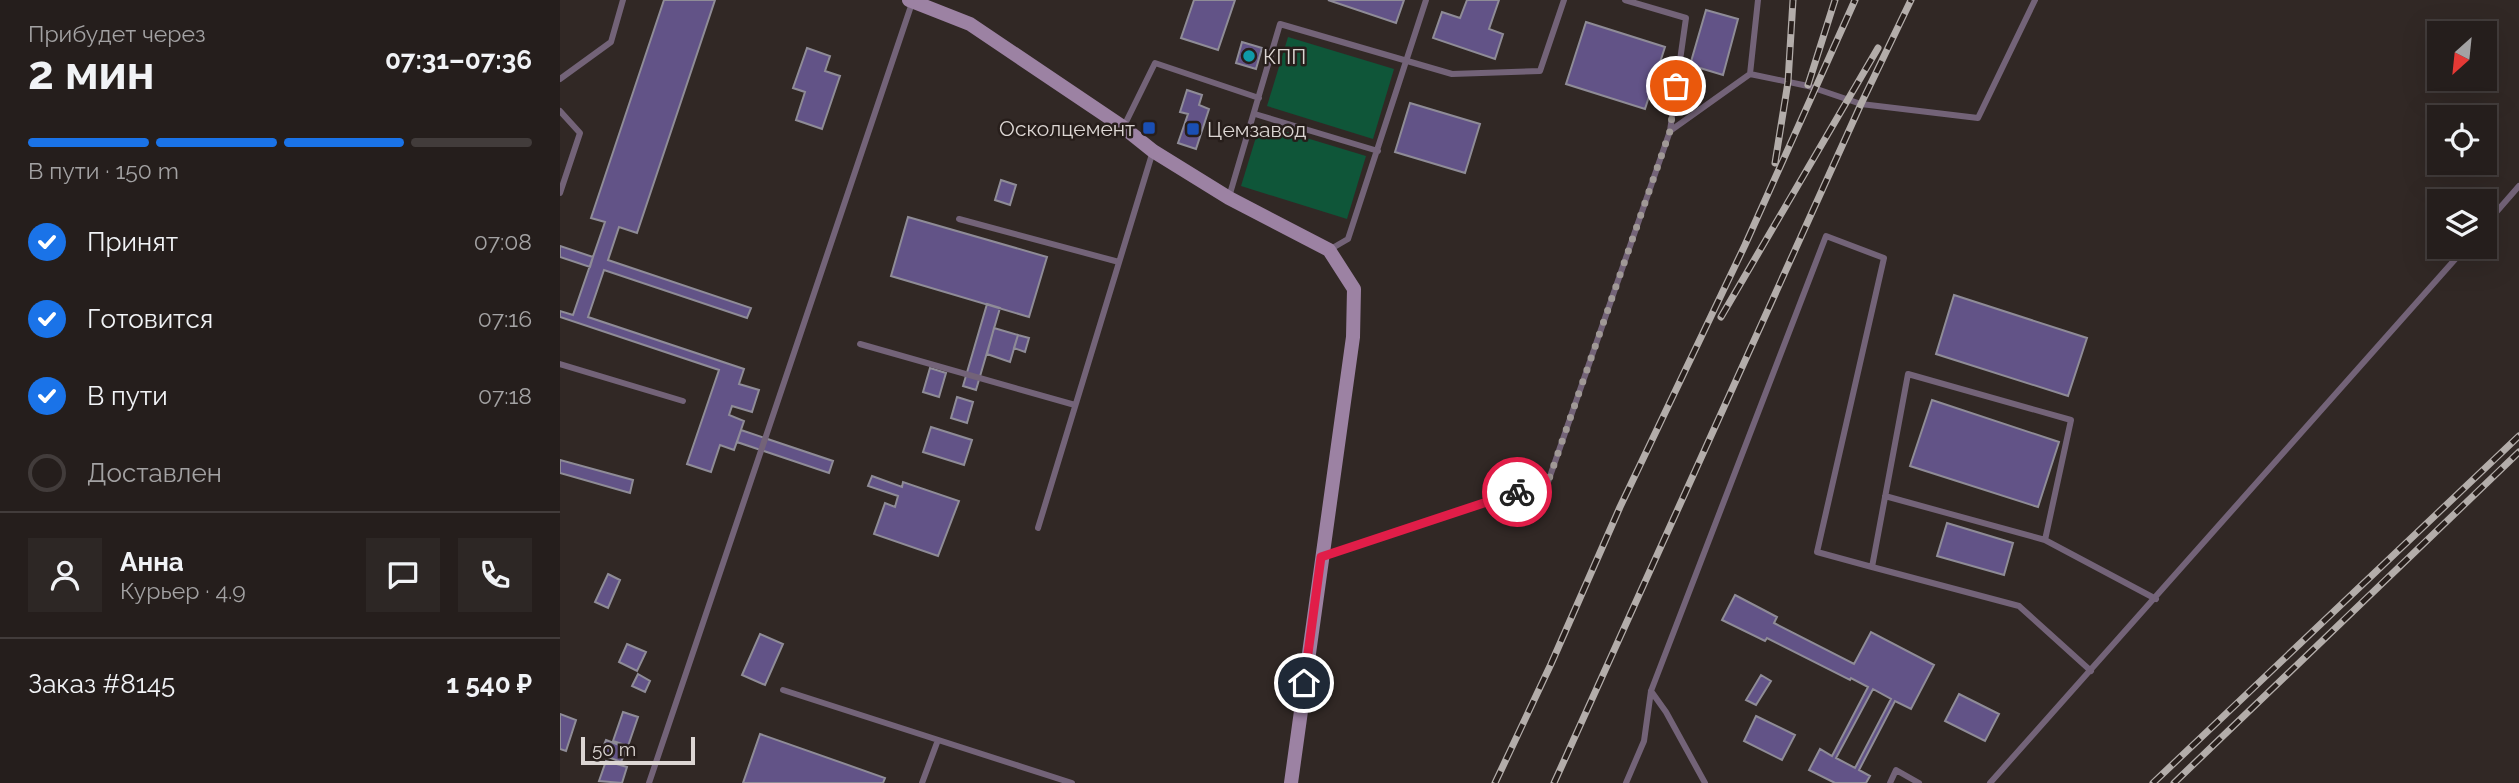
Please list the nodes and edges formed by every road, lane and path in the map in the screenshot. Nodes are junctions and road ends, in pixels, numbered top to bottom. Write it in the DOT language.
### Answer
graph roads {
  1 [pos="623,0"];
  2 [pos="1426,0"];
  3 [pos="1564,0"];
  4 [pos="1625,0"];
  5 [pos="1758,0"];
  6 [pos="2035,0"];
  7 [pos="911,1"];
  8 [pos="1407,62"];
  9 [pos="1751,74"];
  10 [pos="560,79"];
  11 [pos="1259,98"];
  12 [pos="560,111"];
  13 [pos="1255,114"];
  14 [pos="1124,127"];
  15 [pos="1670,131"];
  16 [pos="1378,151"];
  17 [pos="1153,152"];
  18 [pos="2519,187"];
  19 [pos="560,194"];
  20 [pos="1229,198"];
  21 [pos="2497,212"];
  22 [pos="959,219"];
  23 [pos="1329,250"];
  24 [pos="2455,259"];
  25 [pos="1119,262"];
  26 [pos="860,344"];
  27 [pos="560,364"];
  28 [pos="684,401"];
  29 [pos="1075,405"];
  30 [pos="1885,496"];
  31 [pos="1038,528"];
  32 [pos="2045,540"];
  33 [pos="1321,557"];
  34 [pos="1872,567"];
  35 [pos="2156,599"];
  36 [pos="2091,671"];
  37 [pos="783,690"];
  38 [pos="1651,691"];
  39 [pos="938,740"];
  40 [pos="649,783"];
  41 [pos="922,783"];
  42 [pos="1072,783"];
  43 [pos="1291,783"];
  44 [pos="1626,783"];
  45 [pos="1705,783"];
  46 [pos="1890,783"];
  47 [pos="1919,783"];
  48 [pos="1990,783"];
  1 -- 10 [label="lane"];
  2 -- 8 [label="lane"];
  3 -- 8 [label="lane"];
  4 -- 15 [label="lane"];
  5 -- 9 [label="lane"];
  6 -- 9 [label="lane"];
  7 -- 14 [label="street"];
  7 -- 40 [label="lane"];
  8 -- 11 [label="lane"];
  8 -- 16 [label="lane"];
  9 -- 15 [label="lane"];
  11 -- 13 [label="lane"];
  11 -- 14 [label="lane"];
  12 -- 19 [label="lane"];
  13 -- 16 [label="lane"];
  13 -- 20 [label="lane"];
  14 -- 17 [label="street"];
  15 -- 33 [label="lane"];
  16 -- 23 [label="lane"];
  17 -- 20 [label="street"];
  17 -- 25 [label="lane"];
  18 -- 21 [label="lane"];
  20 -- 23 [label="street"];
  22 -- 25 [label="lane"];
  23 -- 33 [label="street"];
  24 -- 35 [label="lane"];
  25 -- 29 [label="lane"];
  26 -- 29 [label="lane"];
  27 -- 28 [label="lane"];
  29 -- 31 [label="lane"];
  30 -- 32 [label="lane"];
  30 -- 32 [label="lane"];
  30 -- 34 [label="lane"];
  32 -- 35 [label="lane"];
  33 -- 43 [label="street"];
  34 -- 36 [label="lane"];
  34 -- 38 [label="lane"];
  35 -- 36 [label="lane"];
  36 -- 48 [label="lane"];
  37 -- 39 [label="lane"];
  38 -- 44 [label="lane"];
  38 -- 45 [label="lane"];
  39 -- 41 [label="lane"];
  39 -- 42 [label="lane"];
  46 -- 47 [label="lane"];
}
